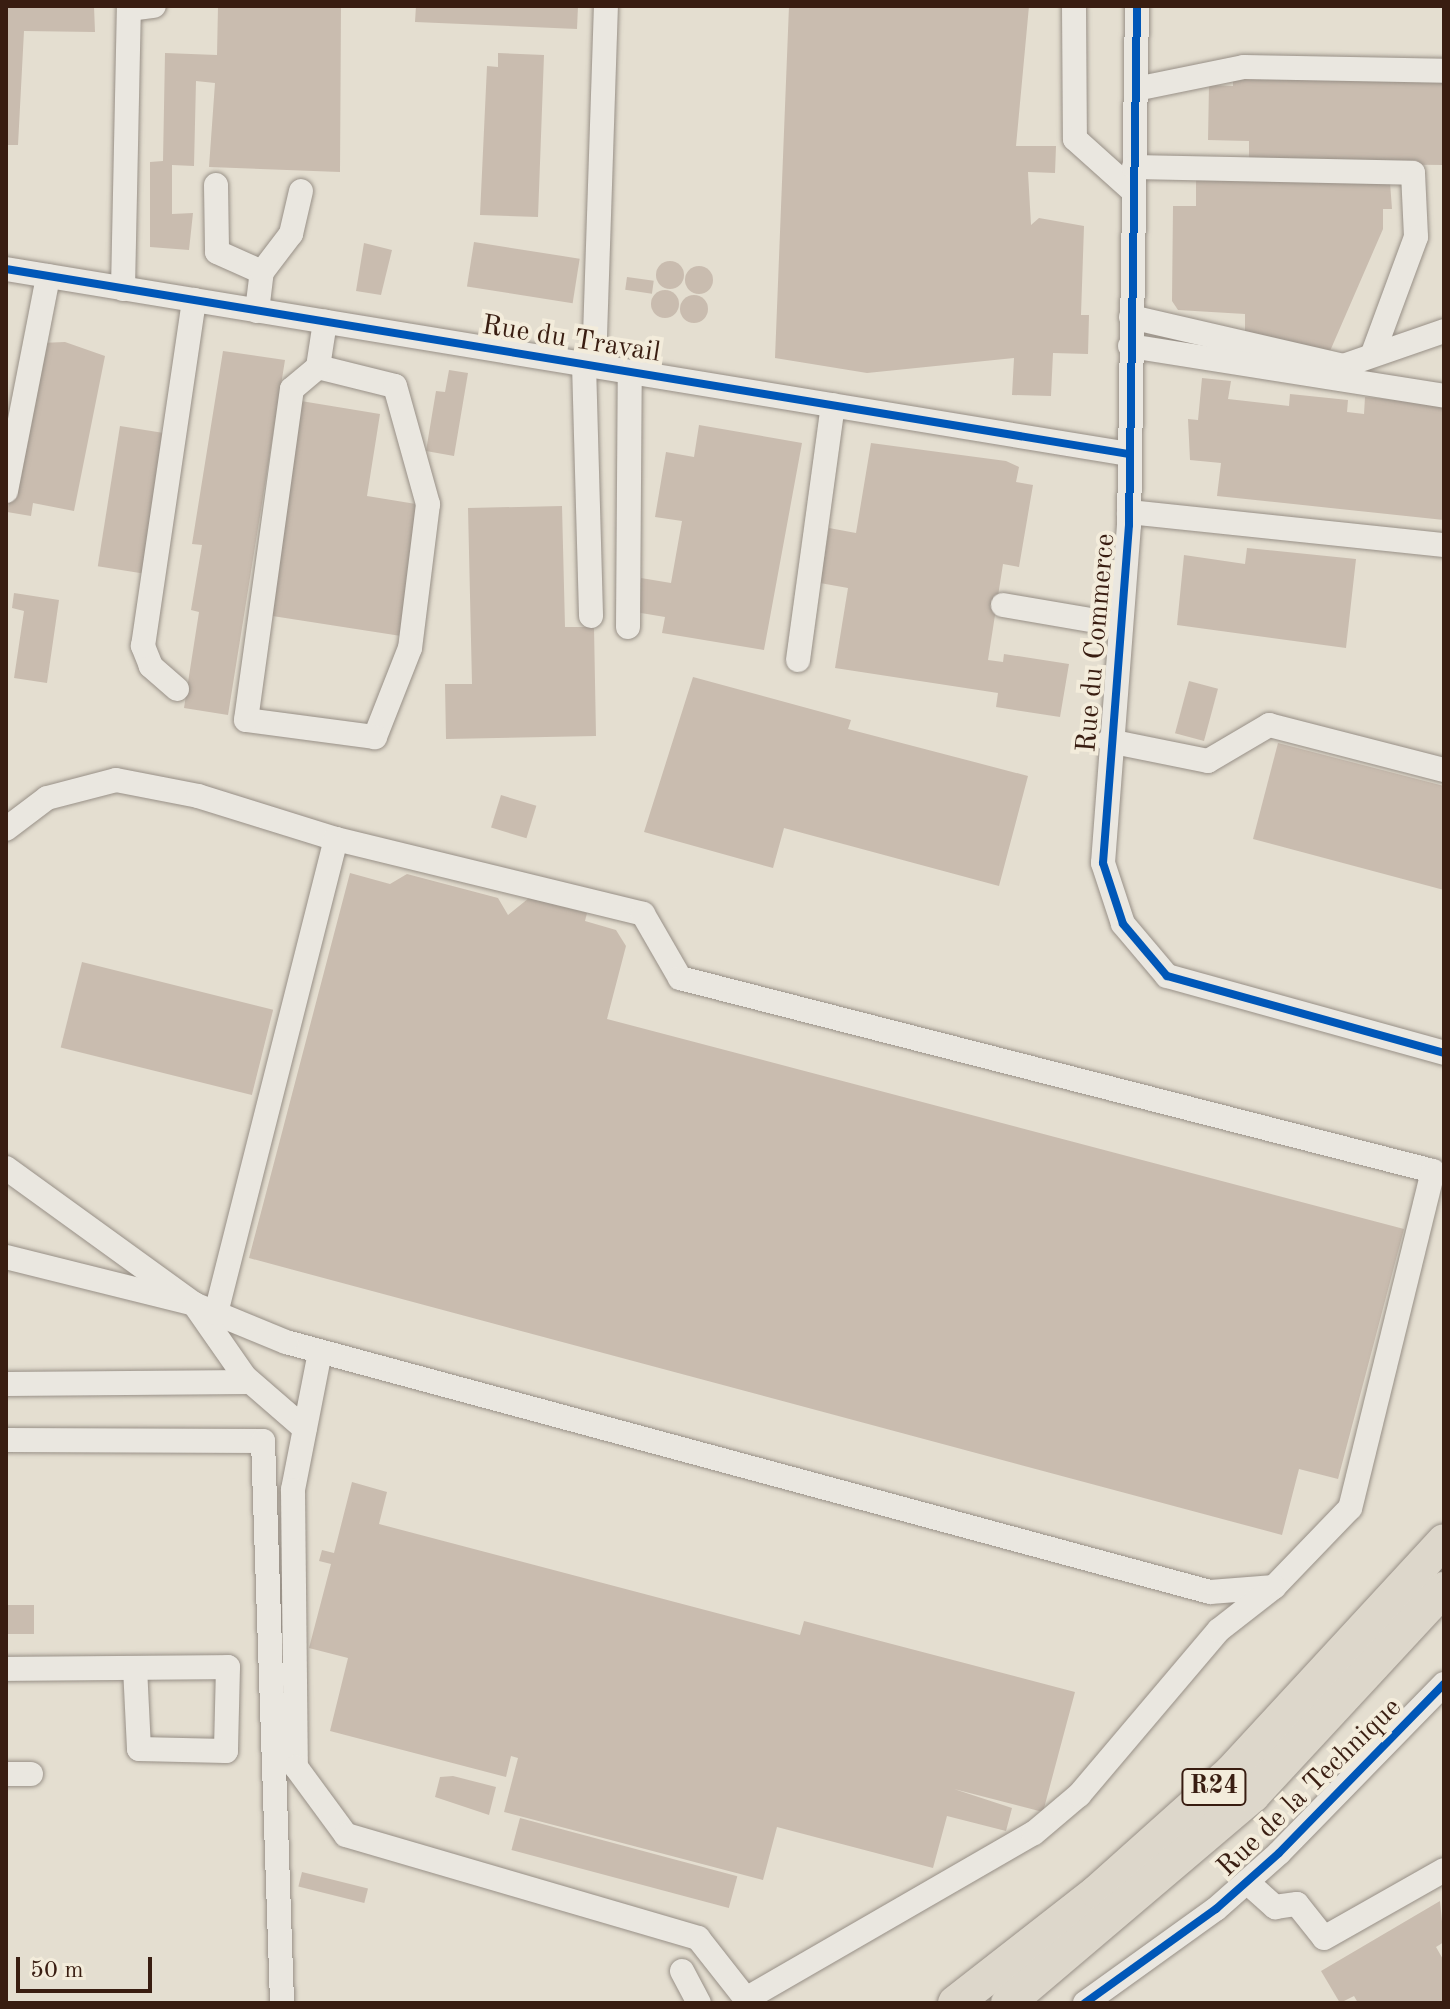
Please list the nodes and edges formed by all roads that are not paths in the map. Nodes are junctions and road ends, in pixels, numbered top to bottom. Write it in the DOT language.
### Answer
graph roads {
  1 [pos="154,6"];
  2 [pos="606,6"];
  3 [pos="1074,6"];
  4 [pos="1137,6"];
  5 [pos="1444,71"];
  6 [pos="1136,89"];
  7 [pos="1134,167"];
  8 [pos="216,185"];
  9 [pos="301,191"];
  10 [pos="1133,191"];
  11 [pos="6,269"];
  12 [pos="262,272"];
  13 [pos="48,276"];
  14 [pos="123,289"];
  15 [pos="194,300"];
  16 [pos="257,311"];
  17 [pos="1131,317"];
  18 [pos="325,322"];
  19 [pos="1444,331"];
  20 [pos="1130,346"];
  21 [pos="1373,353"];
  22 [pos="589,365"];
  23 [pos="318,367"];
  24 [pos="630,372"];
  25 [pos="1444,396"];
  26 [pos="833,405"];
  27 [pos="1128,454"];
  28 [pos="6,491"];
  29 [pos="1129,512"];
  30 [pos="1444,545"];
  31 [pos="1003,605"];
  32 [pos="591,616"];
  33 [pos="1120,625"];
  34 [pos="628,627"];
  35 [pos="798,660"];
  36 [pos="177,689"];
  37 [pos="1109,741"];
  38 [pos="1444,770"];
  39 [pos="6,829"];
  40 [pos="336,839"];
  41 [pos="1444,1053"];
  42 [pos="6,1168"];
  43 [pos="6,1257"];
  44 [pos="205,1308"];
  45 [pos="320,1352"];
  46 [pos="249,1382"];
  47 [pos="6,1384"];
  48 [pos="305,1429"];
  49 [pos="6,1440"];
  50 [pos="1444,1541"];
  51 [pos="1274,1587"];
  52 [pos="1444,1589"];
  53 [pos="135,1668"];
  54 [pos="6,1669"];
  55 [pos="1444,1684"];
  56 [pos="6,1774"];
  57 [pos="31,1774"];
  58 [pos="1444,1870"];
  59 [pos="1247,1882"];
  60 [pos="682,1971"];
  61 [pos="282,2003"];
  62 [pos="699,2003"];
  63 [pos="955,2003"];
  64 [pos="1008,2003"];
  65 [pos="1085,2003"];
  1 -- 14 [label="street"];
  2 -- 22 [label="street"];
  3 -- 10 [label="street"];
  4 -- 6 [label="street, Rue du Commerce"];
  5 -- 6 [label="street"];
  6 -- 7 [label="street, Rue du Commerce"];
  7 -- 10 [label="street, Rue du Commerce"];
  7 -- 21 [label="street"];
  8 -- 12 [label="street"];
  9 -- 12 [label="street"];
  10 -- 17 [label="street, Rue du Commerce"];
  11 -- 13 [label="street, Rue du Travail"];
  12 -- 16 [label="street"];
  13 -- 14 [label="street, Rue du Travail"];
  13 -- 28 [label="street"];
  14 -- 15 [label="street, Rue du Travail"];
  15 -- 16 [label="street, Rue du Travail"];
  15 -- 36 [label="street"];
  16 -- 18 [label="street, Rue du Travail"];
  17 -- 20 [label="street, Rue du Commerce"];
  17 -- 21 [label="street"];
  18 -- 22 [label="street, Rue du Travail"];
  18 -- 23 [label="street"];
  19 -- 21 [label="street"];
  20 -- 25 [label="street"];
  20 -- 27 [label="street, Rue du Commerce"];
  22 -- 24 [label="street, Rue du Travail"];
  22 -- 32 [label="street"];
  23 -- 23 [label="street"];
  24 -- 26 [label="street, Rue du Travail"];
  24 -- 34 [label="street"];
  26 -- 27 [label="street, Rue du Travail"];
  26 -- 35 [label="street"];
  27 -- 29 [label="street, Rue du Commerce"];
  29 -- 30 [label="street"];
  29 -- 33 [label="street, Rue du Commerce"];
  31 -- 33 [label="street"];
  33 -- 37 [label="street, Rue du Commerce"];
  37 -- 38 [label="street"];
  37 -- 41 [label="street, Rue du Commerce"];
  39 -- 40 [label="street"];
  40 -- 44 [label="street"];
  40 -- 51 [label="street"];
  42 -- 44 [label="street"];
  43 -- 44 [label="street"];
  44 -- 45 [label="street"];
  44 -- 46 [label="street"];
  45 -- 48 [label="street"];
  45 -- 51 [label="street"];
  46 -- 47 [label="street"];
  46 -- 48 [label="street"];
  48 -- 51 [label="street"];
  49 -- 61 [label="street"];
  50 -- 63 [label="highway, R24"];
  52 -- 64 [label="highway, R24"];
  53 -- 53 [label="street"];
  53 -- 54 [label="street"];
  55 -- 59 [label="street, Rue de la Technique"];
  56 -- 57 [label="street"];
  58 -- 59 [label="street"];
  59 -- 65 [label="street, Rue de la Technique"];
  60 -- 62 [label="street"];
}
